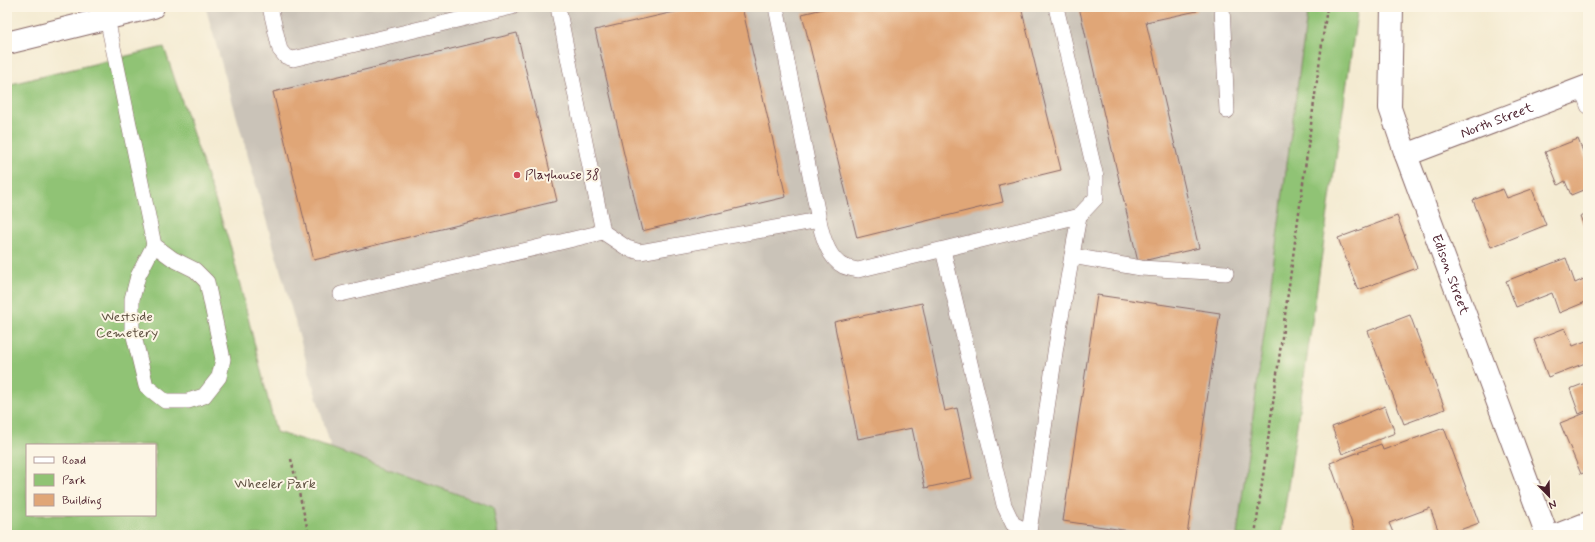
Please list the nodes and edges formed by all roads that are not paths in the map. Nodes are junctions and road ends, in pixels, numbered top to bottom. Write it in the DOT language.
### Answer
graph roads {
  1 [pos="153,7"];
  2 [pos="270,7"];
  3 [pos="512,7"];
  4 [pos="558,7"];
  5 [pos="776,7"];
  6 [pos="1056,7"];
  7 [pos="1222,7"];
  8 [pos="1392,7"];
  9 [pos="106,12"];
  10 [pos="7,43"];
  11 [pos="1586,93"];
  12 [pos="1227,111"];
  13 [pos="1406,155"];
  14 [pos="1079,216"];
  15 [pos="819,220"];
  16 [pos="603,232"];
  17 [pos="154,245"];
  18 [pos="943,250"];
  19 [pos="1072,256"];
  20 [pos="1226,273"];
  21 [pos="340,294"];
  22 [pos="1588,523"];
  23 [pos="1031,534"];
  24 [pos="1546,535"];
  25 [pos="1557,535"];
  1 -- 9 [label="street"];
  2 -- 3 [label="lane"];
  4 -- 16 [label="lane"];
  5 -- 15 [label="lane"];
  6 -- 14 [label="lane"];
  7 -- 12 [label="lane"];
  8 -- 13 [label="street, Edison Street"];
  9 -- 10 [label="street"];
  9 -- 17 [label="lane"];
  11 -- 13 [label="street, North Street"];
  13 -- 24 [label="street, Edison Street"];
  14 -- 18 [label="lane"];
  14 -- 19 [label="lane"];
  15 -- 16 [label="lane"];
  15 -- 18 [label="lane"];
  16 -- 21 [label="lane"];
  17 -- 17 [label="lane"];
  18 -- 23 [label="lane"];
  19 -- 20 [label="lane"];
  19 -- 23 [label="lane"];
  22 -- 25 [label="street"];
}
